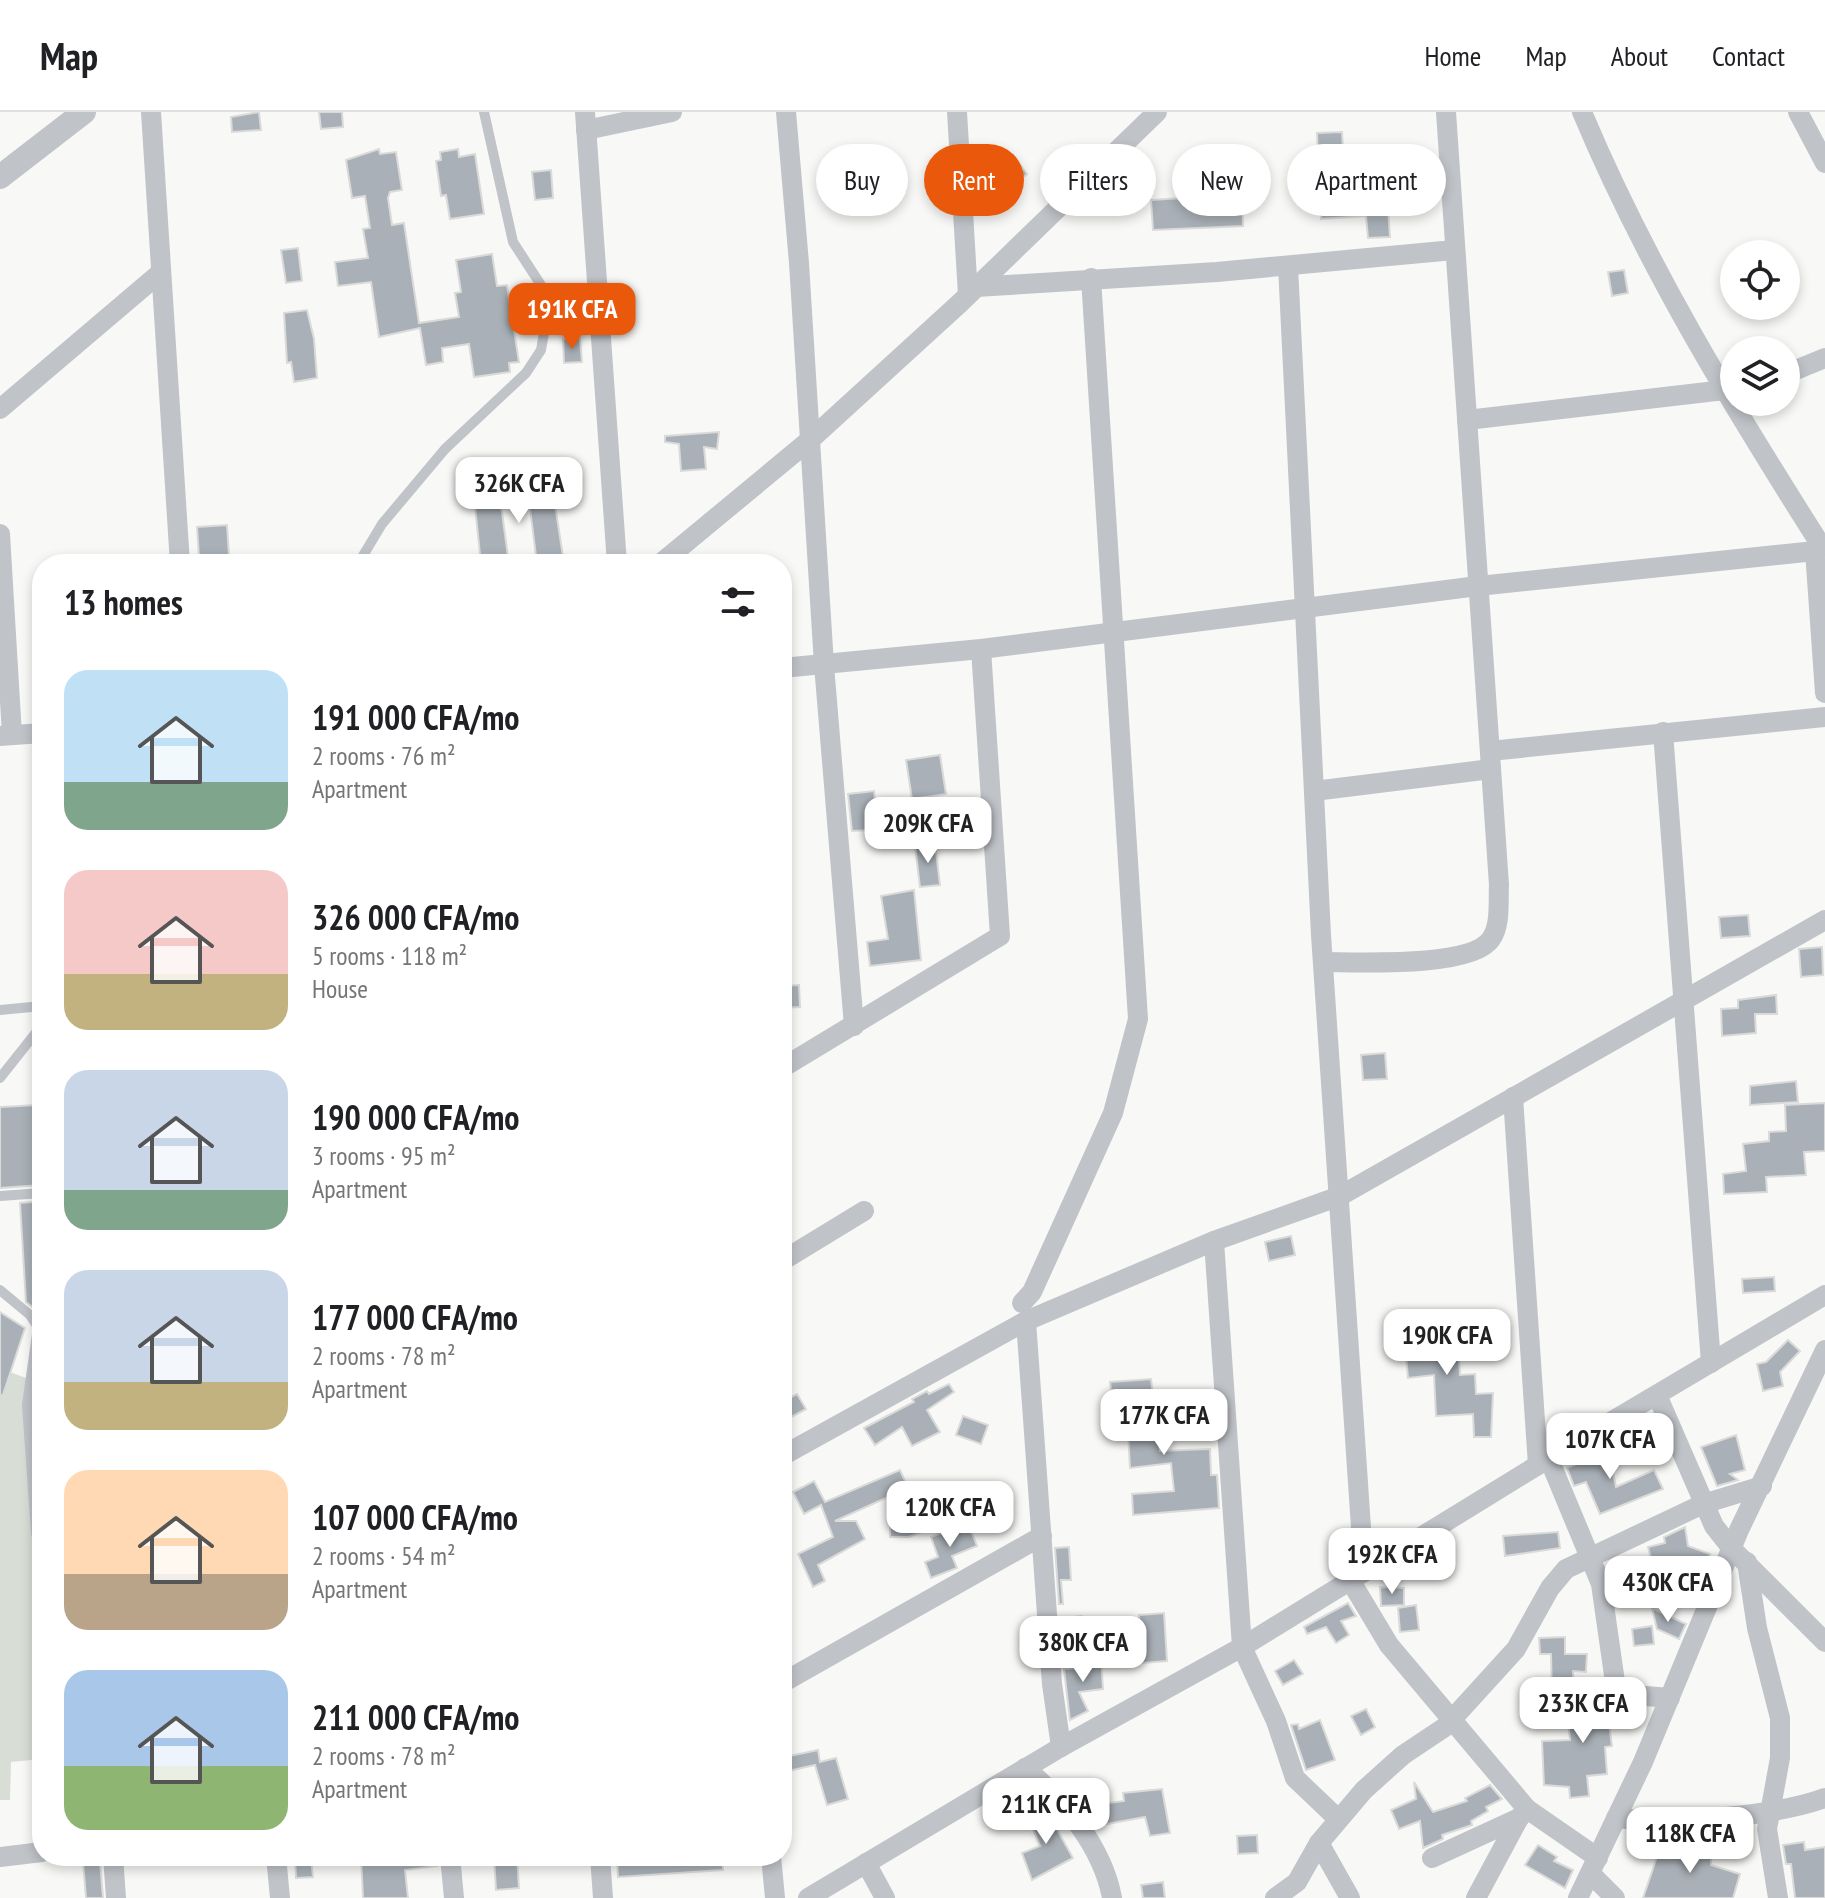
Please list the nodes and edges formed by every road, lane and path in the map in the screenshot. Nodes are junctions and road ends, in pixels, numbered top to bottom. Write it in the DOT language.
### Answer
graph roads {
  1 [pos="84,112"];
  2 [pos="151,112"];
  3 [pos="484,112"];
  4 [pos="672,112"];
  5 [pos="786,112"];
  6 [pos="957,112"];
  7 [pos="1157,112"];
  8 [pos="1446,112"];
  9 [pos="1582,112"];
  10 [pos="1798,112"];
  11 [pos="585,121"];
  12 [pos="1825,163"];
  13 [pos="0,177"];
  14 [pos="1454,250"];
  15 [pos="1288,266"];
  16 [pos="160,273"];
  17 [pos="1091,278"];
  18 [pos="972,291"];
  19 [pos="596,295"];
  20 [pos="550,299"];
  21 [pos="1825,358"];
  22 [pos="1800,368"];
  23 [pos="1720,374"];
  24 [pos="1720,391"];
  25 [pos="0,409"];
  26 [pos="1744,416"];
  27 [pos="1467,420"];
  28 [pos="811,439"];
  29 [pos="0,534"];
  30 [pos="1821,548"];
  31 [pos="179,554"];
  32 [pos="364,554"];
  33 [pos="616,554"];
  34 [pos="672,554"];
  35 [pos="1,559"];
  36 [pos="1478,586"];
  37 [pos="1306,610"];
  38 [pos="1113,632"];
  39 [pos="981,649"];
  40 [pos="824,665"];
  41 [pos="792,667"];
  42 [pos="1825,693"];
  43 [pos="1825,717"];
  44 [pos="1663,732"];
  45 [pos="32,734"];
  46 [pos="6,736"];
  47 [pos="1491,760"];
  48 [pos="1314,791"];
  49 [pos="1825,920"];
  50 [pos="1324,962"];
  51 [pos="1681,999"];
  52 [pos="32,1007"];
  53 [pos="0,1010"];
  54 [pos="854,1026"];
  55 [pos="32,1038"];
  56 [pos="792,1062"];
  57 [pos="0,1078"];
  58 [pos="1513,1097"];
  59 [pos="32,1194"];
  60 [pos="0,1196"];
  61 [pos="1340,1196"];
  62 [pos="864,1211"];
  63 [pos="1214,1241"];
  64 [pos="792,1255"];
  65 [pos="0,1290"];
  66 [pos="1825,1295"];
  67 [pos="1024,1312"];
  68 [pos="32,1316"];
  69 [pos="1825,1350"];
  70 [pos="1711,1363"];
  71 [pos="32,1375"];
  72 [pos="1657,1395"];
  73 [pos="792,1450"];
  74 [pos="1544,1462"];
  75 [pos="32,1476"];
  76 [pos="1762,1486"];
  77 [pos="1703,1504"];
  78 [pos="1042,1536"];
  79 [pos="1740,1556"];
  80 [pos="1588,1559"];
  81 [pos="1357,1576"];
  82 [pos="1825,1642"];
  83 [pos="1242,1647"];
  84 [pos="792,1677"];
  85 [pos="1670,1698"];
  86 [pos="1452,1715"];
  87 [pos="1061,1747"];
  88 [pos="1025,1768"];
  89 [pos="1825,1798"];
  90 [pos="1769,1809"];
  91 [pos="1523,1814"];
  92 [pos="1616,1818"];
  93 [pos="1338,1819"];
  94 [pos="1319,1843"];
  95 [pos="32,1853"];
  96 [pos="0,1857"];
  97 [pos="1432,1858"];
  98 [pos="866,1863"];
  99 [pos="114,1866"];
  100 [pos="277,1866"];
  101 [pos="451,1866"];
  102 [pos="601,1866"];
  103 [pos="772,1866"];
  104 [pos="1594,1866"];
  105 [pos="116,1898"];
  106 [pos="280,1898"];
  107 [pos="454,1898"];
  108 [pos="603,1898"];
  109 [pos="775,1898"];
  110 [pos="808,1898"];
  111 [pos="885,1898"];
  112 [pos="1112,1898"];
  113 [pos="1275,1898"];
  114 [pos="1350,1898"];
  115 [pos="1476,1898"];
  116 [pos="1578,1898"];
  117 [pos="1615,1898"];
  118 [pos="1778,1898"];
  1 -- 13 [label="street"];
  2 -- 16 [label="street"];
  3 -- 20 [label="lane"];
  4 -- 11 [label="street"];
  5 -- 28 [label="street"];
  6 -- 18 [label="street"];
  7 -- 18 [label="street"];
  8 -- 14 [label="street"];
  9 -- 23 [label="street"];
  10 -- 12 [label="street"];
  11 -- 19 [label="street"];
  14 -- 15 [label="street"];
  14 -- 27 [label="street"];
  15 -- 17 [label="street"];
  15 -- 37 [label="street"];
  16 -- 25 [label="street"];
  16 -- 31 [label="street"];
  17 -- 18 [label="street"];
  17 -- 38 [label="street"];
  18 -- 28 [label="street"];
  19 -- 20 [label="lane"];
  19 -- 33 [label="street"];
  20 -- 32 [label="lane"];
  21 -- 22 [label="street"];
  24 -- 27 [label="street"];
  26 -- 30 [label="street"];
  27 -- 36 [label="street"];
  28 -- 34 [label="street"];
  28 -- 40 [label="street"];
  29 -- 35 [label="street"];
  30 -- 36 [label="street"];
  30 -- 42 [label="street"];
  35 -- 46 [label="street"];
  36 -- 37 [label="street"];
  36 -- 47 [label="street"];
  37 -- 38 [label="street"];
  37 -- 48 [label="street"];
  38 -- 39 [label="street"];
  38 -- 67 [label="street"];
  39 -- 40 [label="street"];
  39 -- 54 [label="street"];
  40 -- 41 [label="street"];
  40 -- 54 [label="street"];
  43 -- 44 [label="street"];
  44 -- 47 [label="street"];
  44 -- 51 [label="street"];
  45 -- 46 [label="street"];
  47 -- 48 [label="street"];
  47 -- 50 [label="street"];
  48 -- 50 [label="street"];
  49 -- 51 [label="street"];
  50 -- 61 [label="street"];
  51 -- 58 [label="street"];
  51 -- 70 [label="street"];
  52 -- 53 [label="lane"];
  54 -- 56 [label="street"];
  55 -- 57 [label="lane"];
  58 -- 61 [label="street"];
  58 -- 74 [label="street"];
  59 -- 60 [label="lane"];
  61 -- 63 [label="street"];
  61 -- 81 [label="street"];
  62 -- 64 [label="street"];
  63 -- 67 [label="street"];
  63 -- 83 [label="street"];
  65 -- 68 [label="lane"];
  66 -- 70 [label="street"];
  67 -- 73 [label="street"];
  67 -- 78 [label="street"];
  69 -- 76 [label="street"];
  70 -- 72 [label="street"];
  71 -- 75 [label="lane"];
  72 -- 74 [label="street"];
  72 -- 77 [label="street"];
  74 -- 80 [label="street"];
  74 -- 81 [label="street"];
  76 -- 77 [label="street"];
  76 -- 79 [label="street"];
  77 -- 79 [label="street"];
  77 -- 80 [label="street"];
  78 -- 84 [label="street"];
  78 -- 87 [label="street"];
  79 -- 82 [label="street"];
  79 -- 85 [label="street"];
  79 -- 90 [label="street"];
  80 -- 85 [label="street"];
  80 -- 86 [label="street"];
  81 -- 83 [label="street"];
  81 -- 86 [label="street"];
  83 -- 87 [label="street"];
  83 -- 93 [label="street"];
  85 -- 92 [label="street"];
  86 -- 91 [label="street"];
  86 -- 93 [label="street"];
  87 -- 88 [label="street"];
  88 -- 98 [label="street"];
  88 -- 112 [label="street"];
  89 -- 90 [label="street"];
  90 -- 92 [label="street"];
  90 -- 118 [label="street"];
  91 -- 97 [label="street"];
  91 -- 104 [label="street"];
  91 -- 115 [label="street"];
  92 -- 104 [label="street"];
  93 -- 94 [label="street"];
  94 -- 113 [label="street"];
  94 -- 114 [label="street"];
  95 -- 96 [label="street"];
  98 -- 110 [label="street"];
  98 -- 111 [label="street"];
  99 -- 105 [label="street"];
  100 -- 106 [label="street"];
  101 -- 107 [label="street"];
  102 -- 108 [label="street"];
  103 -- 109 [label="street"];
  104 -- 116 [label="street"];
  104 -- 117 [label="street"];
}
